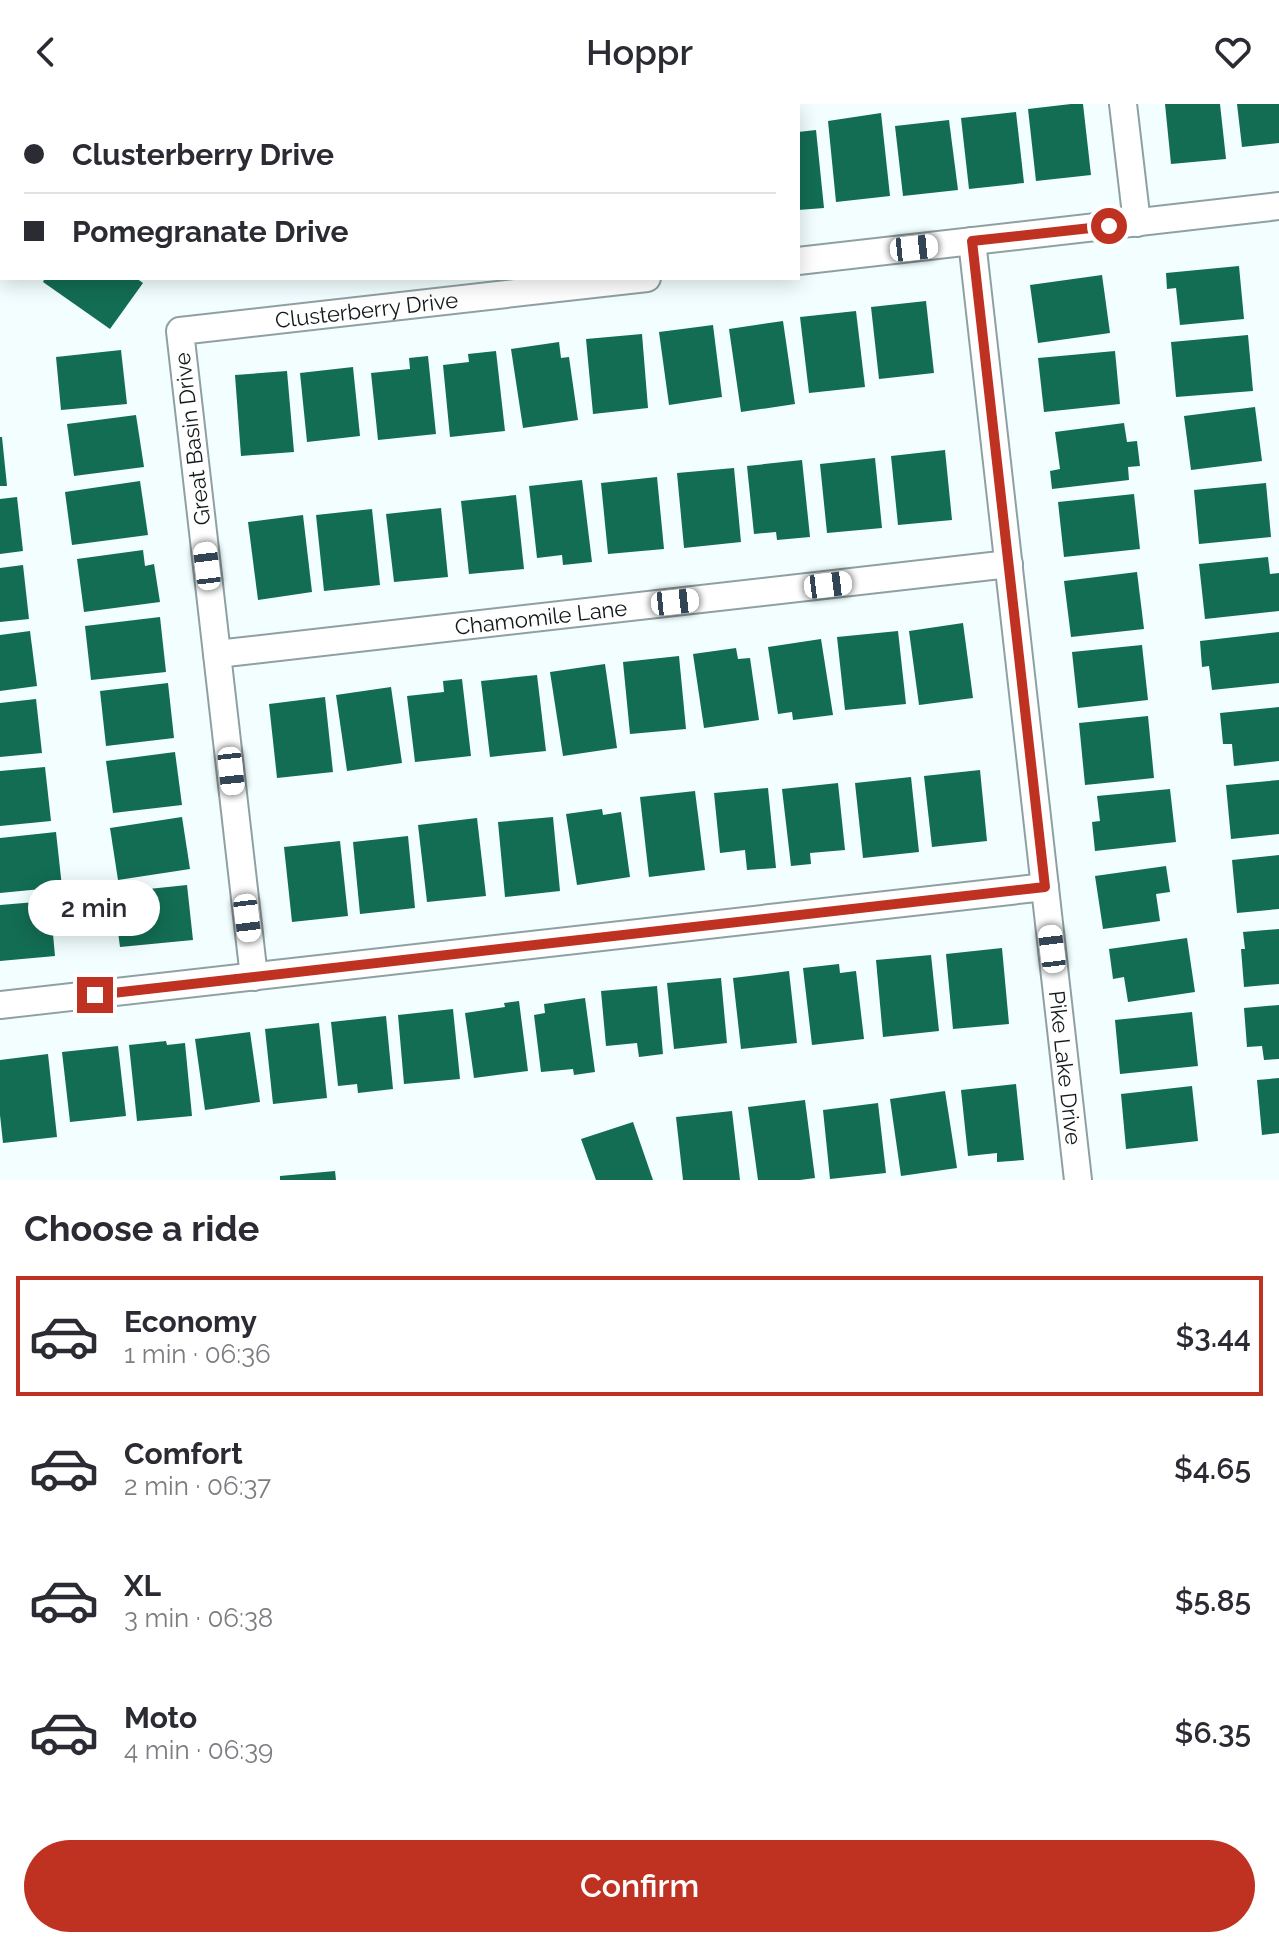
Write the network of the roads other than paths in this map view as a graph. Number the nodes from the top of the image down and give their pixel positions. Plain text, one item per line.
1 (1123, 104) edge
2 (1279, 206) edge
3 (1137, 223) junction
4 (972, 241) junction
5 (800, 261) edge
6 (629, 280) edge
7 (180, 331) joint
8 (1009, 564) junction
9 (217, 654) junction
10 (1045, 887) junction
11 (254, 977) junction
12 (0, 1005) edge
13 (1078, 1180) edge

1 - 3 street
2 - 3 street
3 - 4 street
4 - 5 street
4 - 8 street, Pike Lake Drive
6 - 7 street, Clusterberry Drive
7 - 9 street, Great Basin Drive
8 - 9 street, Chamomile Lane
8 - 10 street, Pike Lake Drive
9 - 11 street, Great Basin Drive
10 - 11 street
10 - 13 street, Pike Lake Drive
11 - 12 street

